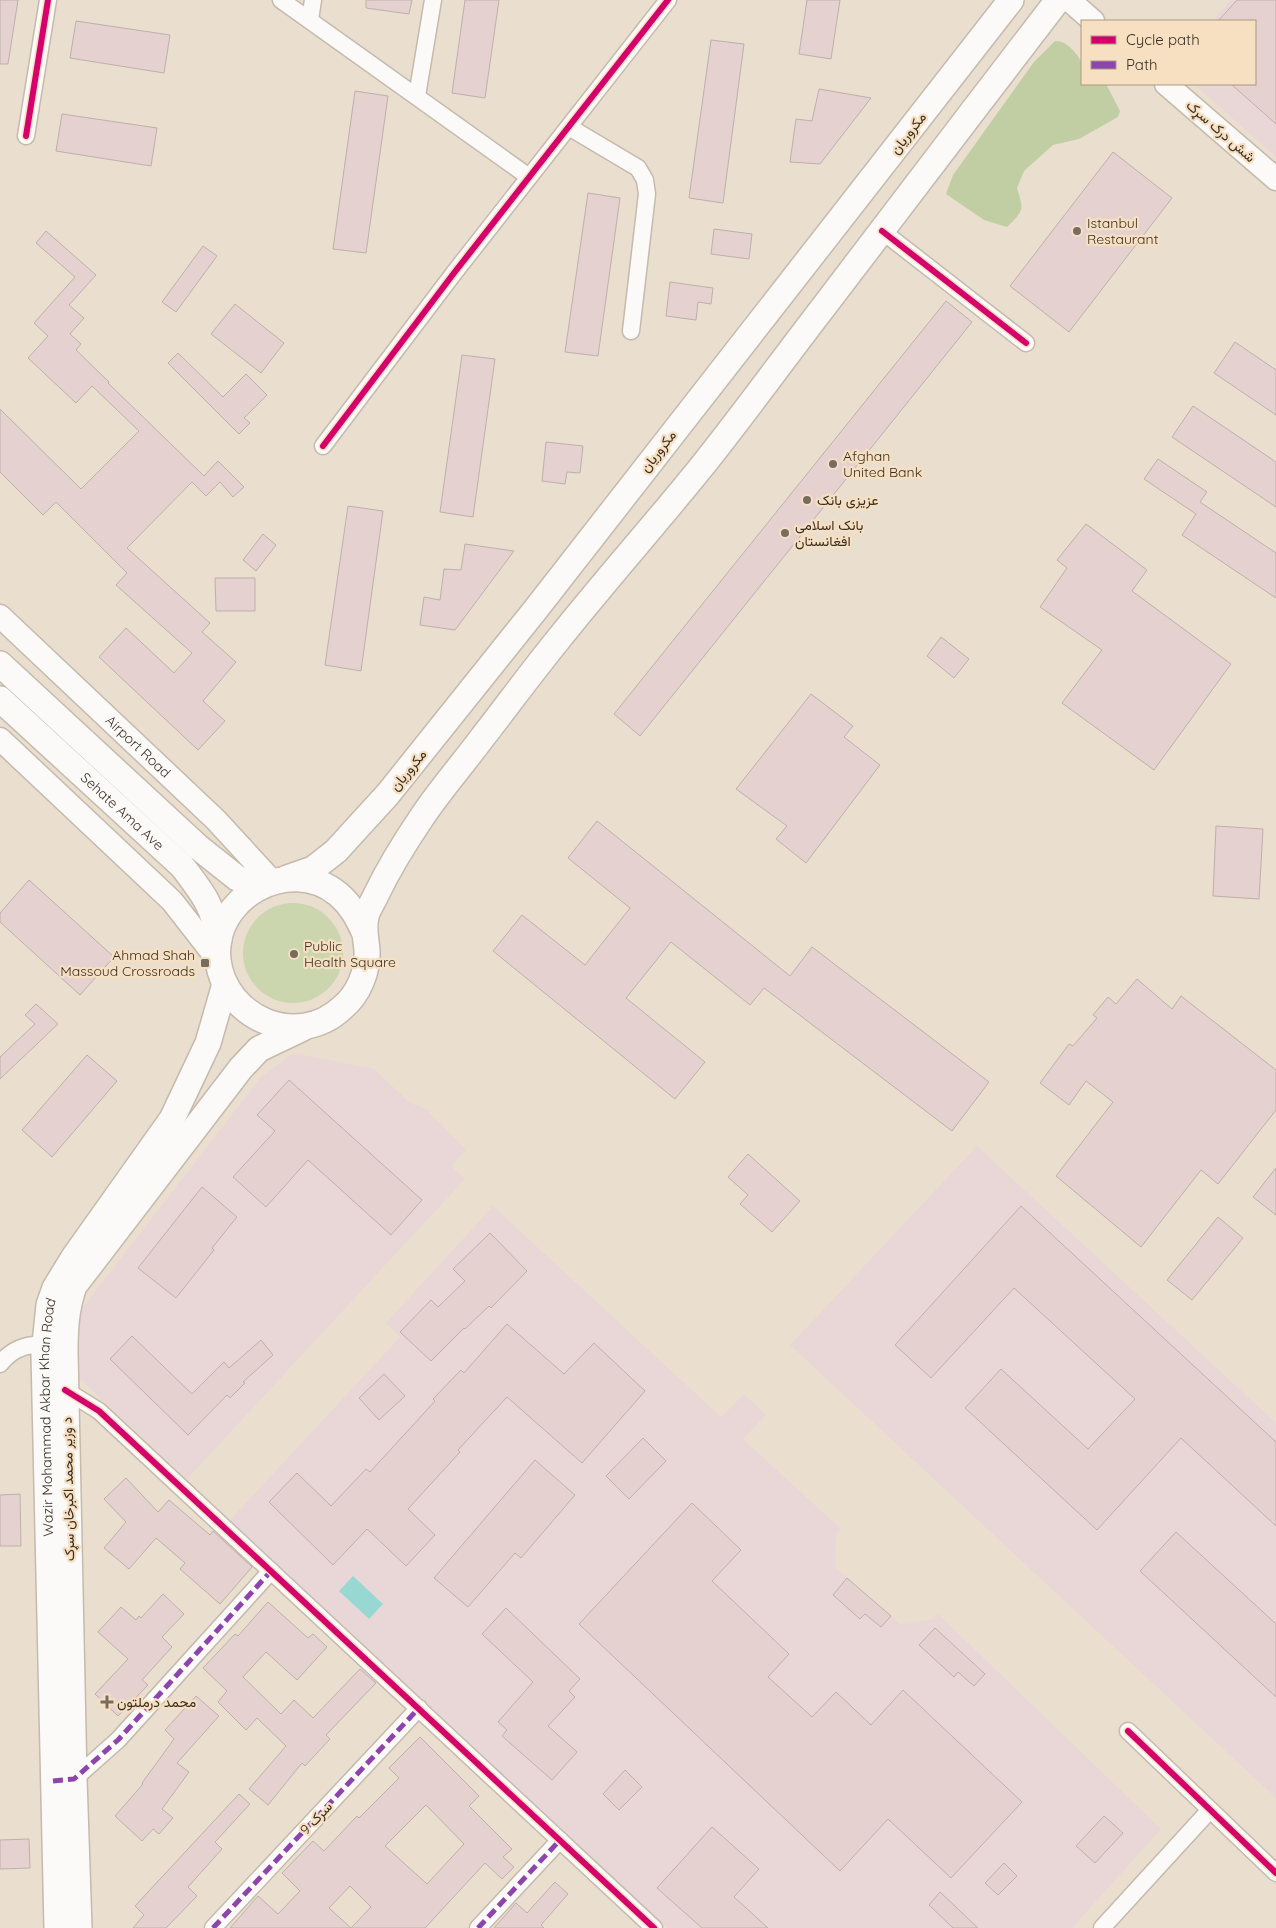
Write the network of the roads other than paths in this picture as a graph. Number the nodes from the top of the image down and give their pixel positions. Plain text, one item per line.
1 (48, 0) edge
2 (281, 0) edge
3 (313, 0) edge
4 (433, 0) edge
5 (668, 0) edge
6 (1011, 0) edge
7 (1058, 0) edge
8 (1069, 0) edge
9 (310, 20) junction
10 (1092, 20) edge
11 (1167, 85) edge
12 (417, 96) junction
13 (569, 126) junction
14 (26, 136) dead end
15 (529, 177) junction
16 (1276, 179) edge
17 (882, 231) junction
18 (632, 331) dead end
19 (1026, 343) dead end
20 (323, 446) dead end
21 (0, 616) edge
22 (0, 664) edge
23 (0, 699) edge
24 (0, 739) edge
25 (272, 882) junction
26 (365, 934) junction
27 (219, 950) junction
28 (225, 984) junction
29 (308, 1026) junction
30 (55, 1344) junction
31 (0, 1364) edge
32 (65, 1390) junction
33 (271, 1571) junction
34 (419, 1708) junction
35 (1128, 1731) dead end
36 (64, 1780) junction
37 (1209, 1810) junction
38 (560, 1840) junction
39 (1276, 1873) edge
40 (57, 1928) edge
41 (80, 1928) edge
42 (213, 1928) edge
43 (478, 1928) edge
44 (654, 1928) edge
45 (1102, 1928) edge

1 - 14 street
2 - 9 street
3 - 9 street
4 - 12 street
5 - 13 street
6 - 25 main road, مکروریان
7 - 17 main road
8 - 10 main road
9 - 12 street
11 - 16 main road, شش درک سړک
12 - 15 street
13 - 15 street
13 - 18 street
15 - 20 street
17 - 19 street
17 - 26 main road
21 - 25 main road, Airport Road
22 - 25 main road
23 - 27 main road, Sehate Ama Ave
24 - 27 main road
25 - 26 main road
25 - 27 main road
26 - 29 main road
27 - 28 main road
28 - 29 main road
28 - 30 main road, Wazir Mohammad Akbar Khan Road
29 - 30 main road, د وزیر محمد اکبرخان سړک
30 - 31 street
30 - 32 main road, د وزیر محمد اکبرخان سړک
30 - 36 main road, Wazir Mohammad Akbar Khan Road
32 - 33 street
32 - 36 main road, د وزیر محمد اکبرخان سړک
33 - 34 street
33 - 36 street
34 - 38 street
34 - 42 street, سرک 9
35 - 37 street
36 - 40 main road, Wazir Mohammad Akbar Khan Road
36 - 41 main road, د وزیر محمد اکبرخان سړک
37 - 39 street
37 - 45 street
38 - 43 street
38 - 44 street

